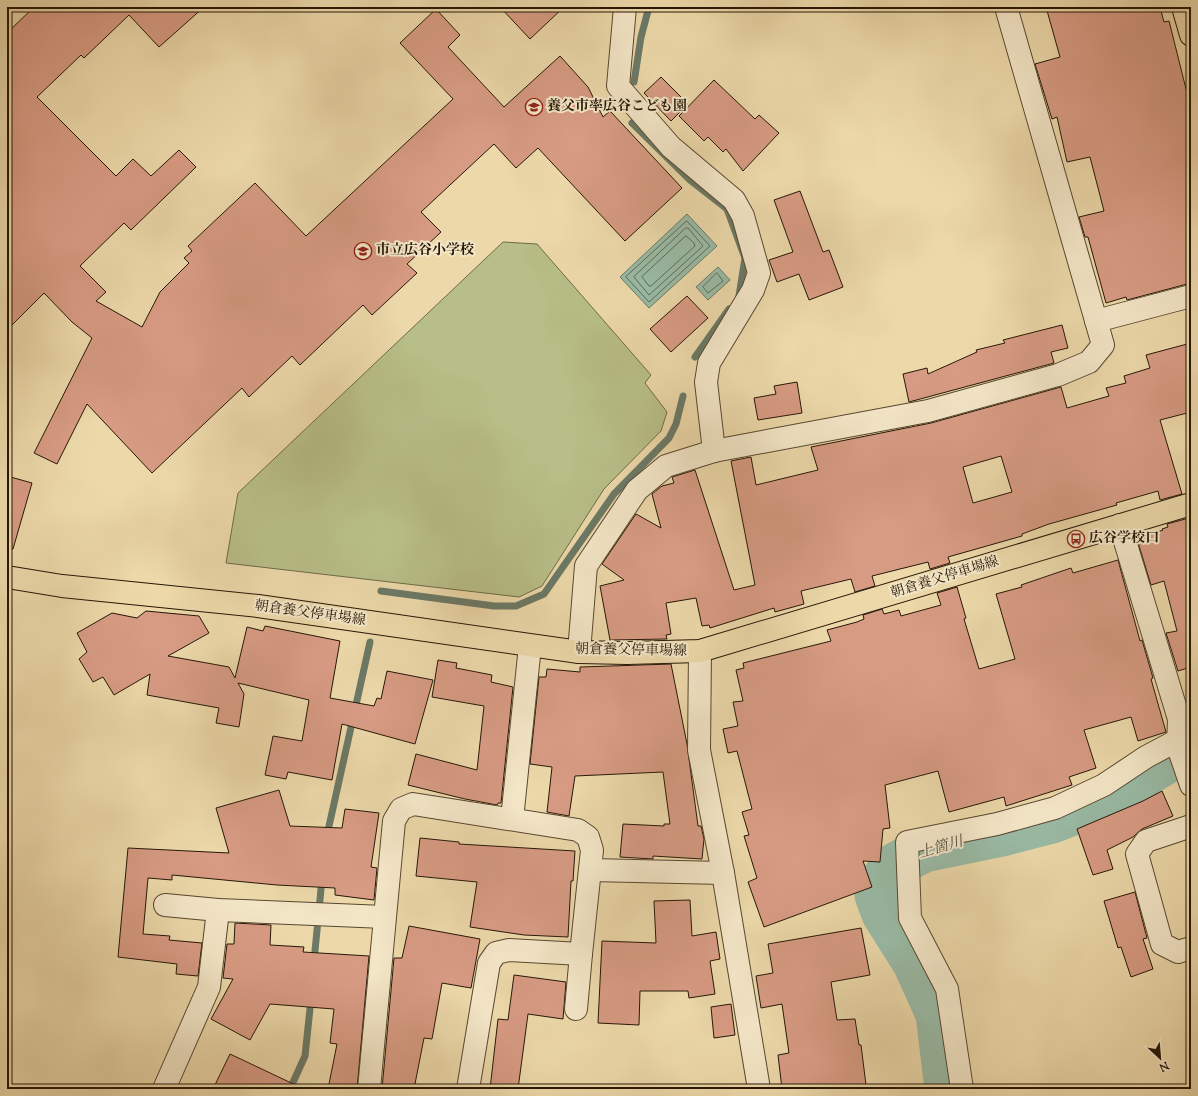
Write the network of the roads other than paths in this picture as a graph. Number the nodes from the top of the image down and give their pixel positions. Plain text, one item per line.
1 (625, 7) edge
2 (1006, 7) edge
3 (1183, 7) edge
4 (1191, 35) edge
5 (1191, 296) edge
6 (1096, 321) junction
7 (714, 450) junction
8 (1191, 504) edge
9 (1120, 526) junction
10 (7, 577) edge
11 (530, 646) junction
12 (700, 651) junction
13 (579, 652) junction
14 (1182, 745) edge
15 (1191, 785) edge
16 (512, 820) junction
17 (1191, 826) edge
18 (590, 870) junction
19 (723, 873) junction
20 (165, 905) dead end
21 (218, 910) junction
22 (384, 918) junction
23 (1191, 948) edge
24 (581, 954) junction
25 (576, 1009) dead end
26 (164, 1089) edge
27 (369, 1089) edge
28 (468, 1089) edge
29 (759, 1089) edge
30 (962, 1089) edge

1 - 7 street
2 - 6 street
3 - 4 main road
5 - 6 street
6 - 7 street
7 - 13 street
8 - 9 main road, 朝倉養父停車場線
9 - 12 main road, 朝倉養父停車場線
9 - 14 street
10 - 11 main road, 朝倉養父停車場線
11 - 13 main road, 朝倉養父停車場線
11 - 16 street
12 - 13 main road, 朝倉養父停車場線
12 - 19 street
14 - 15 street
14 - 30 street
16 - 18 street
16 - 22 street
17 - 23 street
18 - 19 street
18 - 24 street
19 - 29 street
20 - 21 street
21 - 22 street
21 - 26 street
22 - 27 street
24 - 25 street
24 - 28 street

